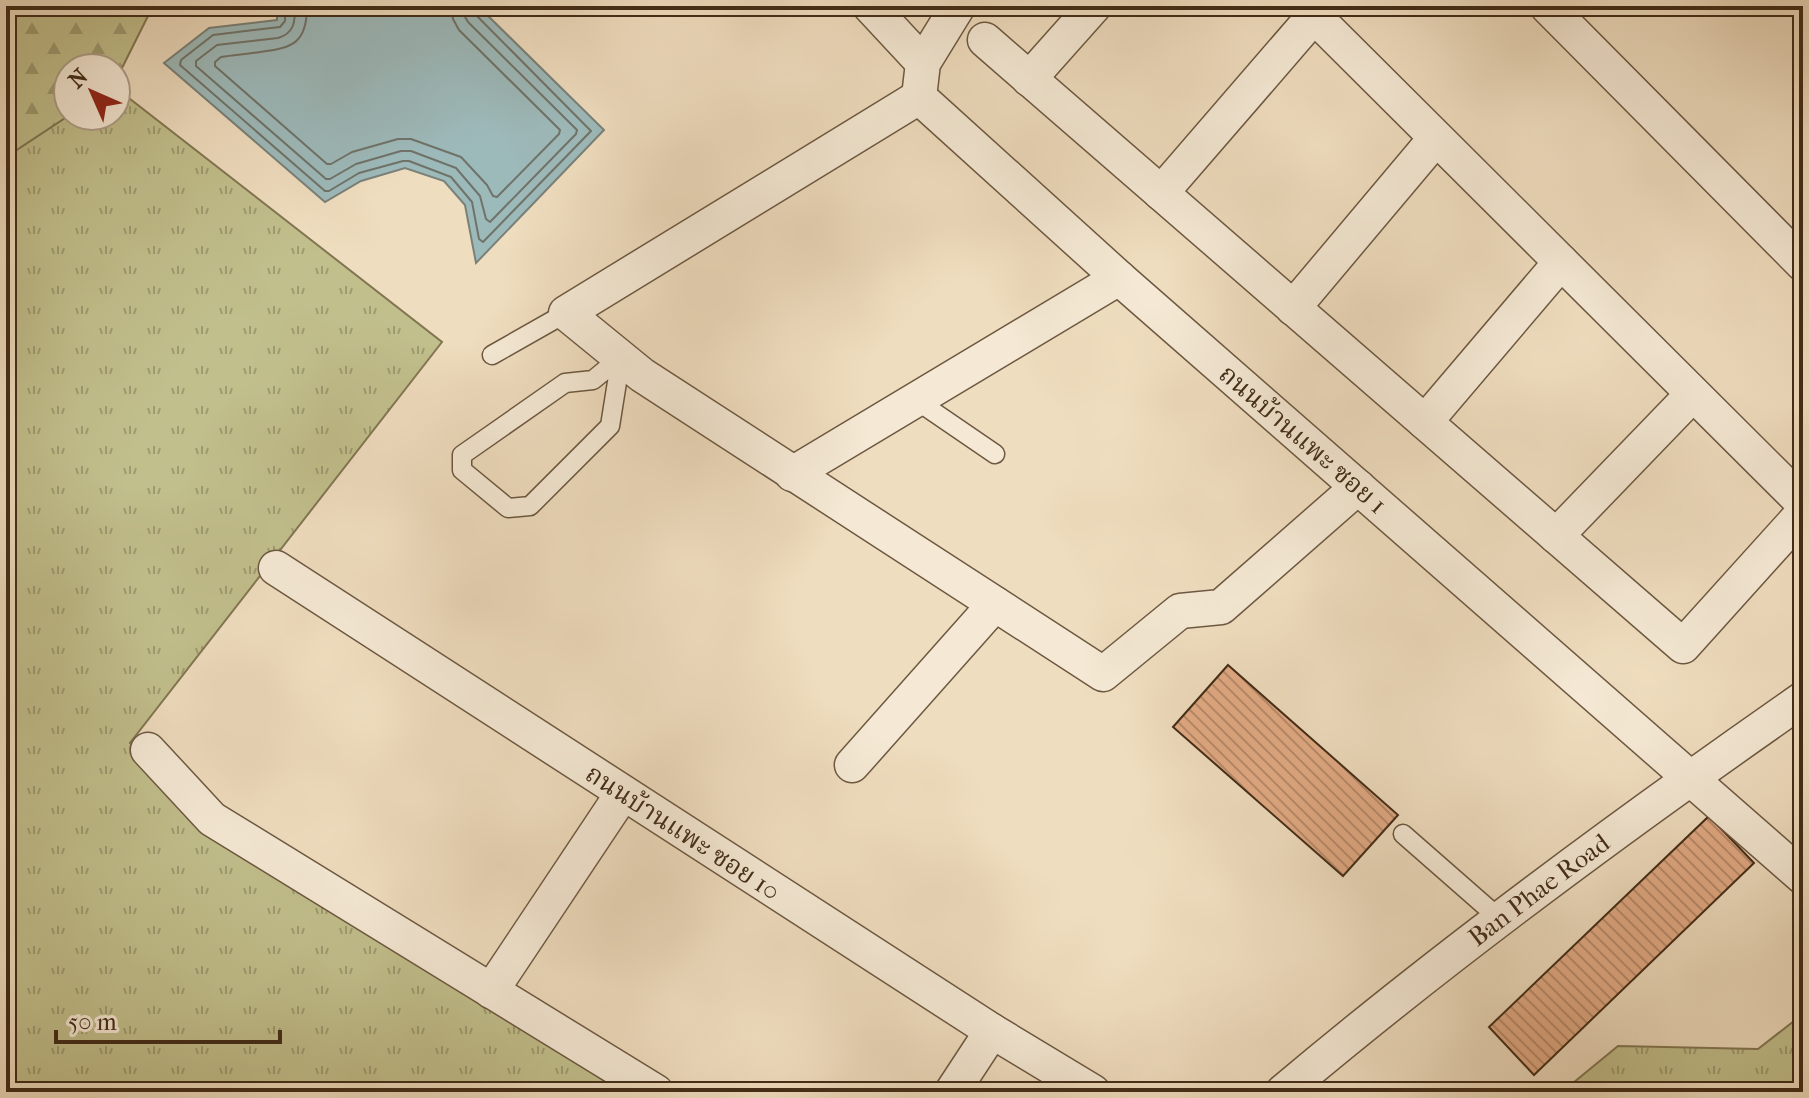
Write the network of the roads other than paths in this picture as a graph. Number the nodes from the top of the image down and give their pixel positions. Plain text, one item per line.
1 (870, 6) edge
2 (958, 6) edge
3 (1094, 6) edge
4 (1547, 6) edge
5 (1309, 11) edge
6 (985, 40) dead end
7 (923, 63) junction
8 (1029, 79) junction
9 (919, 97) junction
10 (1436, 138) junction
11 (1161, 193) junction
12 (1561, 262) junction
13 (1803, 264) edge
14 (1119, 278) junction
15 (1293, 308) junction
16 (566, 313) junction
17 (492, 355) dead end
18 (621, 357) junction
19 (1693, 394) junction
20 (916, 400) junction
21 (1425, 422) junction
22 (995, 454) dead end
23 (792, 474) junction
24 (1358, 487) junction
25 (1803, 503) edge
26 (1803, 513) edge
27 (1556, 536) junction
28 (276, 568) dead end
29 (995, 604) junction
30 (1803, 699) edge
31 (148, 750) dead end
32 (852, 765) dead end
33 (1691, 777) junction
34 (623, 793) junction
35 (1403, 834) dead end
36 (1803, 877) edge
37 (1500, 919) junction
38 (491, 991) junction
39 (992, 1031) junction
40 (656, 1092) edge
41 (952, 1092) edge
42 (1093, 1092) edge
43 (1283, 1092) edge

1 - 7 street
2 - 7 street
3 - 8 street
4 - 13 street
5 - 10 street
5 - 11 street
6 - 8 street
7 - 9 street
8 - 11 street
9 - 14 street, ถนนบ้านแพะ ซอย 1
9 - 16 street
10 - 12 street
10 - 15 street
11 - 15 street
12 - 19 street
12 - 21 street
14 - 20 street
14 - 24 street, ถนนบ้านแพะ ซอย 1
15 - 21 street
16 - 17 lane
16 - 18 street
18 - 18 lane
18 - 23 street
19 - 25 street
19 - 27 street
20 - 22 lane
20 - 23 street
21 - 27 street
23 - 29 street
24 - 29 street
24 - 33 street, ถนนบ้านแพะ ซอย 1
26 - 27 street
28 - 34 street, ถนนบ้านแพะ ซอย 10
29 - 32 street
30 - 33 street, Ban Phae Road
31 - 38 street
33 - 36 street, ถนนบ้านแพะ ซอย 1
33 - 37 street, Ban Phae Road
34 - 38 street
34 - 39 street, ถนนบ้านแพะ ซอย 10
35 - 37 lane
37 - 43 street, Ban Phae Road
38 - 40 street
39 - 41 street
39 - 42 street, ถนนบ้านแพะ ซอย 10

